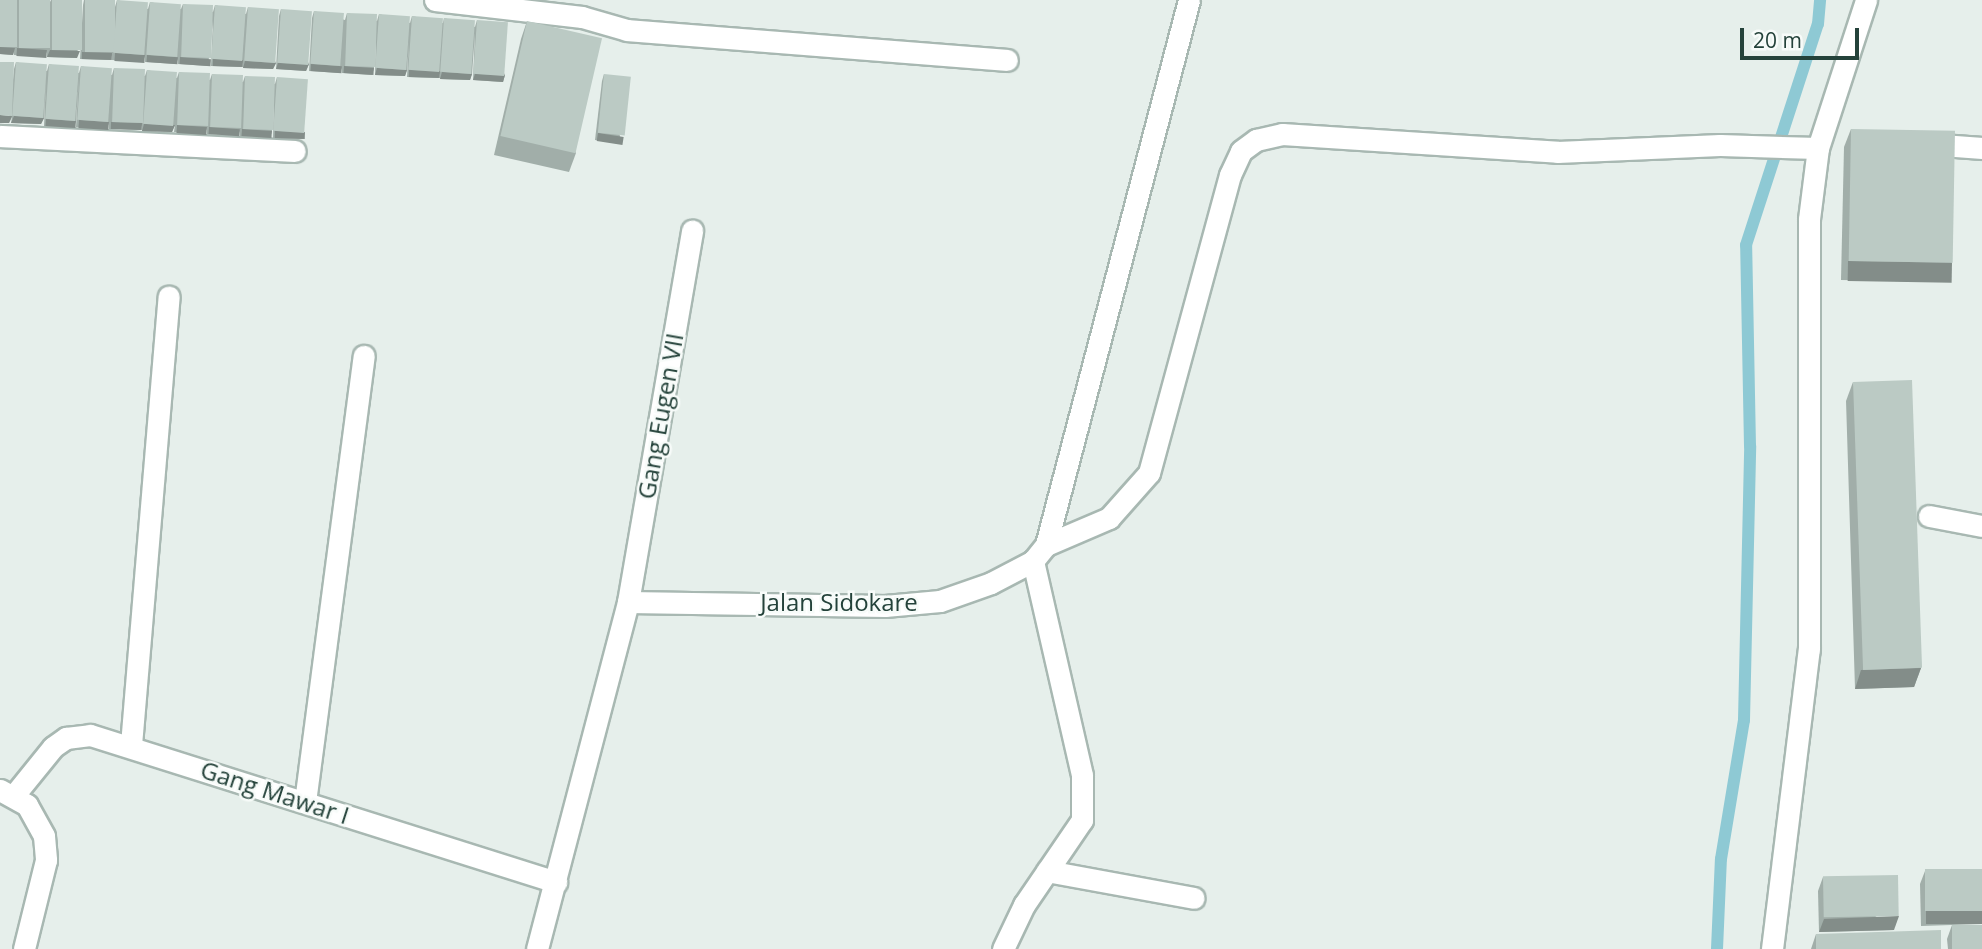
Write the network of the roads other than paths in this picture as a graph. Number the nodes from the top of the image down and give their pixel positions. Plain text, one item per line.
1 (435, 0) edge
2 (1189, 0) edge
3 (1866, 0) edge
4 (1007, 60) dead end
5 (0, 136) edge
6 (1904, 142) edge
7 (1818, 148) junction
8 (1982, 148) edge
9 (295, 151) dead end
10 (692, 230) dead end
11 (169, 296) dead end
12 (364, 356) dead end
13 (1929, 516) dead end
14 (1982, 526) edge
15 (1039, 553) junction
16 (628, 602) junction
17 (131, 745) junction
18 (7, 792) edge
19 (305, 802) junction
20 (1047, 871) junction
21 (556, 882) junction
22 (1194, 898) dead end
23 (24, 949) edge
24 (537, 949) edge
25 (1003, 949) edge
26 (1772, 949) edge

1 - 4 street
2 - 15 street
3 - 7 street
5 - 9 street
6 - 8 street
7 - 15 street, Jalan Sidokare
7 - 26 street
10 - 16 street, Gang Eugen VII
11 - 17 street
12 - 19 street
13 - 14 street
15 - 16 street, Jalan Sidokare
15 - 20 street
16 - 21 street
17 - 18 street, Gang Mawar I
17 - 19 street, Gang Mawar I
18 - 23 street
19 - 21 street, Gang Mawar I
20 - 22 street
20 - 25 street
21 - 24 street

